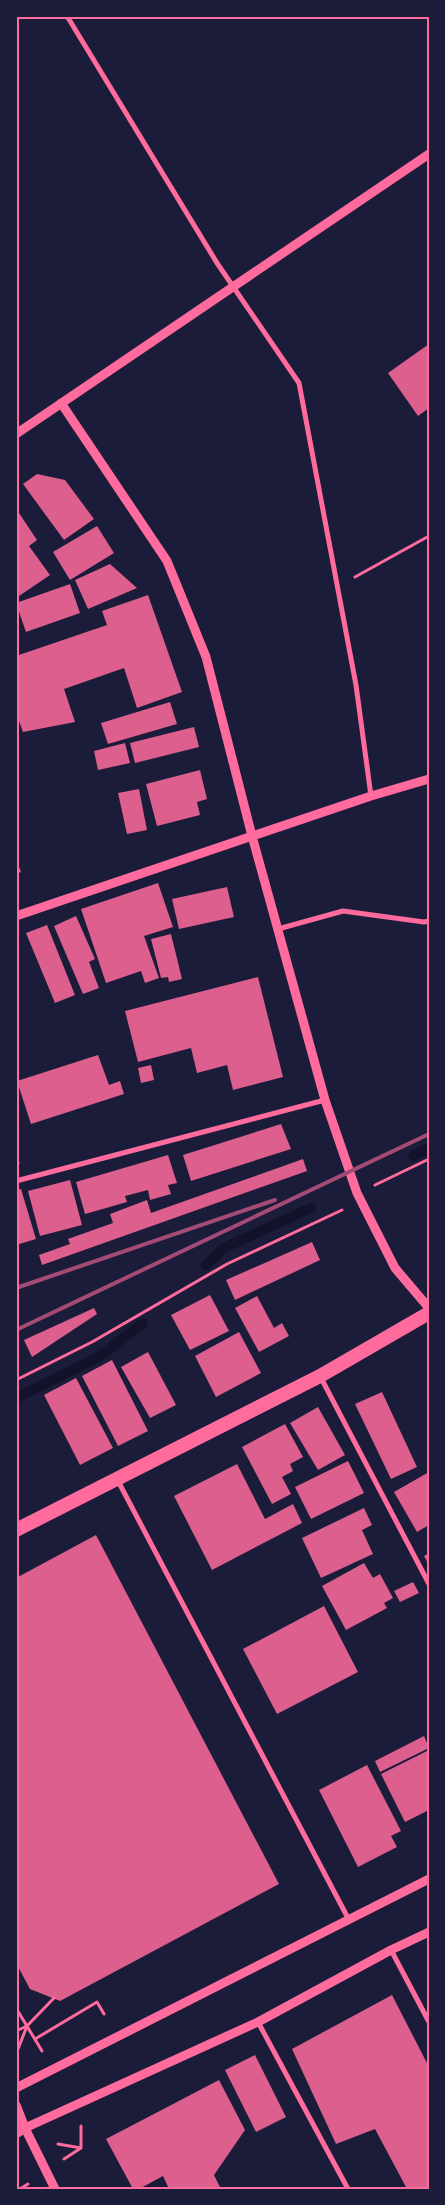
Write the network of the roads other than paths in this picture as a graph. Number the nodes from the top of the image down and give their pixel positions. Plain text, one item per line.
1 (67, 16) edge
2 (429, 154) edge
3 (234, 288) junction
4 (61, 403) junction
5 (16, 434) edge
6 (429, 779) edge
7 (371, 796) junction
8 (252, 836) junction
9 (16, 916) edge
10 (429, 921) edge
11 (278, 929) junction
12 (325, 1100) junction
13 (16, 1181) edge
14 (429, 1308) edge
15 (429, 1313) edge
16 (320, 1376) junction
17 (117, 1478) junction
18 (16, 1530) edge
19 (429, 1584) edge
20 (429, 1879) edge
21 (349, 1920) junction
22 (429, 1932) edge
23 (391, 1950) junction
24 (258, 2022) junction
25 (429, 2022) edge
26 (16, 2088) edge
27 (16, 2104) edge
28 (25, 2128) junction
29 (16, 2134) edge
30 (55, 2189) edge
31 (348, 2189) edge

1 - 3 street
2 - 3 street
3 - 4 street
3 - 7 street
4 - 5 street
4 - 8 street
6 - 7 street
7 - 8 street
8 - 9 street
8 - 11 street
10 - 11 street
11 - 12 street
12 - 13 street
12 - 14 street
15 - 16 highway
16 - 17 highway
16 - 19 street
17 - 18 highway
17 - 21 street
20 - 21 street
21 - 26 street
22 - 23 street
23 - 24 street
23 - 25 street
24 - 28 street
24 - 31 street
27 - 28 street
28 - 29 street
28 - 30 street

